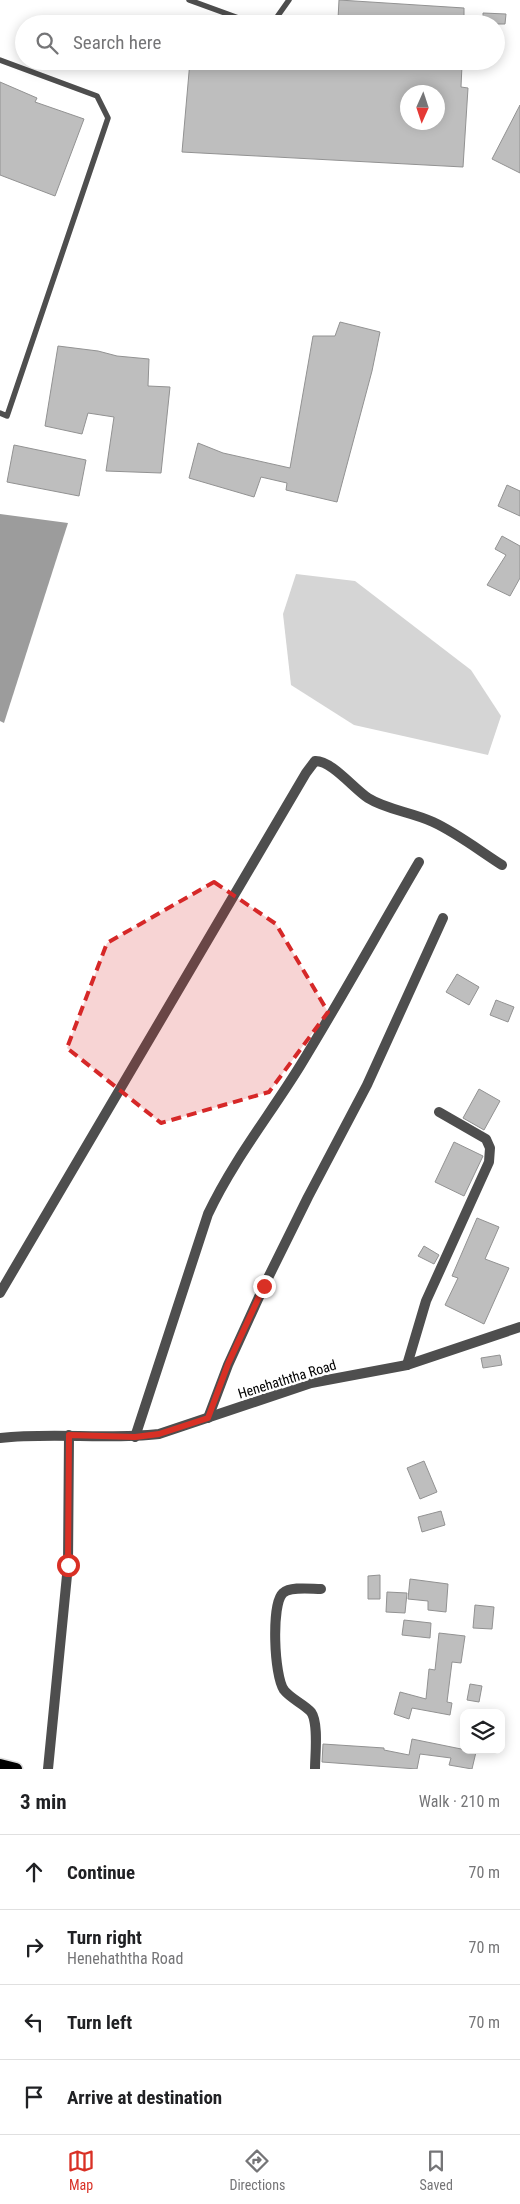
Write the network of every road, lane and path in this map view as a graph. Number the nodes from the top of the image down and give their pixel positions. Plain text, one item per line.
1 (189, 0) edge
2 (289, 0) edge
3 (230, 15) edge
4 (278, 15) edge
5 (0, 60) edge
6 (15, 66) edge
7 (27, 70) edge
8 (0, 413) edge
9 (419, 862) dead end
10 (502, 865) dead end
11 (443, 918) dead end
12 (438, 1112) dead end
13 (0, 1293) edge
14 (520, 1327) edge
15 (407, 1365) junction
16 (208, 1418) junction
17 (69, 1435) junction
18 (135, 1437) junction
19 (0, 1438) edge
20 (321, 1589) dead end
21 (0, 1765) edge
22 (16, 1769) edge
23 (48, 1769) edge
24 (315, 1769) edge

1 - 3 lane
2 - 4 lane
5 - 6 lane
7 - 8 lane
9 - 18 street
10 - 13 street
11 - 16 street
12 - 15 street
14 - 15 street, Henehaththa Road
15 - 16 street, Henehaththa Road
16 - 18 street, Henehaththa Road
17 - 18 street, Henehaththa Road
17 - 19 street, Henehaththa Road
17 - 23 street
20 - 24 street
21 - 22 main road

